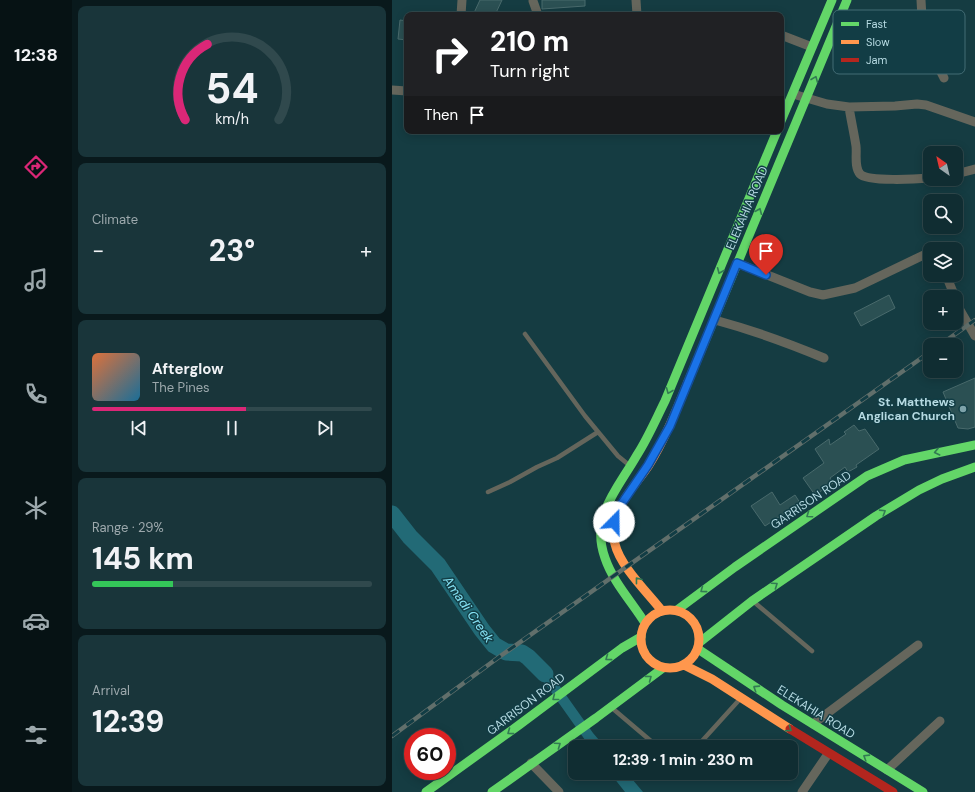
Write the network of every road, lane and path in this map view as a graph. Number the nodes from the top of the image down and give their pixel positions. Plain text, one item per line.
1 (462, 0) edge
2 (636, 0) edge
3 (832, 0) edge
4 (847, 0) edge
5 (920, 0) edge
6 (533, 1) dead end
7 (843, 10) edge
8 (921, 10) edge
9 (461, 12) edge
10 (537, 12) edge
11 (637, 12) edge
12 (833, 34) edge
13 (784, 36) edge
14 (812, 47) junction
15 (942, 74) edge
16 (944, 78) dead end
17 (392, 90) edge
18 (404, 91) edge
19 (793, 94) junction
20 (807, 98) junction
21 (849, 106) junction
22 (784, 114) edge
23 (784, 121) edge
24 (975, 122) edge
25 (796, 123) junction
26 (776, 134) edge
27 (975, 169) edge
28 (963, 172) edge
29 (923, 178) edge
30 (923, 255) edge
31 (737, 263) junction
32 (963, 315) edge
33 (714, 320) junction
34 (525, 334) dead end
35 (975, 336) edge
36 (824, 358) dead end
37 (598, 432) junction
38 (975, 445) edge
39 (631, 466) junction
40 (975, 467) edge
41 (488, 492) dead end
42 (752, 601) junction
43 (677, 610) junction
44 (662, 611) junction
45 (645, 623) junction
46 (641, 637) junction
47 (918, 645) dead end
48 (699, 646) junction
49 (812, 651) dead end
50 (684, 665) junction
51 (663, 668) junction
52 (741, 697) junction
53 (611, 706) junction
54 (940, 721) dead end
55 (813, 724) junction
56 (650, 740) edge
57 (703, 740) edge
58 (828, 754) junction
59 (531, 763) junction
60 (887, 770) junction
61 (890, 791) edge
62 (426, 792) edge
63 (492, 792) edge
64 (559, 792) edge
65 (802, 792) edge
66 (923, 792) edge

1 - 9 street
2 - 11 street
3 - 14 main road
7 -> 4 main road, ELEKAHIA ROAD
5 - 8 street
6 - 10 street
20 -> 12 main road, ELEKAHIA ROAD
13 - 14 street
14 - 19 main road
15 - 16 street
17 - 18 street
19 - 20 street
19 - 22 main road
20 - 21 street
20 - 25 main road, ELEKAHIA ROAD
21 - 24 street
21 - 29 street
23 - 25 street
31 -> 25 main road, ELEKAHIA ROAD
26 -> 39 main road, ELEKAHIA ROAD
27 - 28 street
30 - 31 street
31 - 33 main road, ELEKAHIA ROAD
32 - 35 street
33 - 36 street
44 -> 33 main road, ELEKAHIA ROAD
34 - 37 lane
37 - 39 lane
37 - 41 lane
38 -> 43 main road, GARRISON ROAD
39 - 45 main road, ELEKAHIA ROAD
42 -> 40 main road
42 - 48 main road
42 - 49 lane
43 - 44 main road
43 - 48 main road
44 - 45 main road
45 - 46 main road
46 - 51 main road
46 -> 62 main road, GARRISON ROAD
47 - 55 street
48 - 50 main road
55 -> 48 main road, ELEKAHIA ROAD
50 - 51 main road
50 - 52 main road
53 -> 51 main road
52 - 57 lane
52 -> 58 main road
53 - 56 lane
59 -> 53 main road
54 - 60 street
60 -> 55 main road, ELEKAHIA ROAD
58 - 61 main road
58 - 65 street
59 - 63 main road
59 - 64 street
60 - 66 main road, ELEKAHIA ROAD

